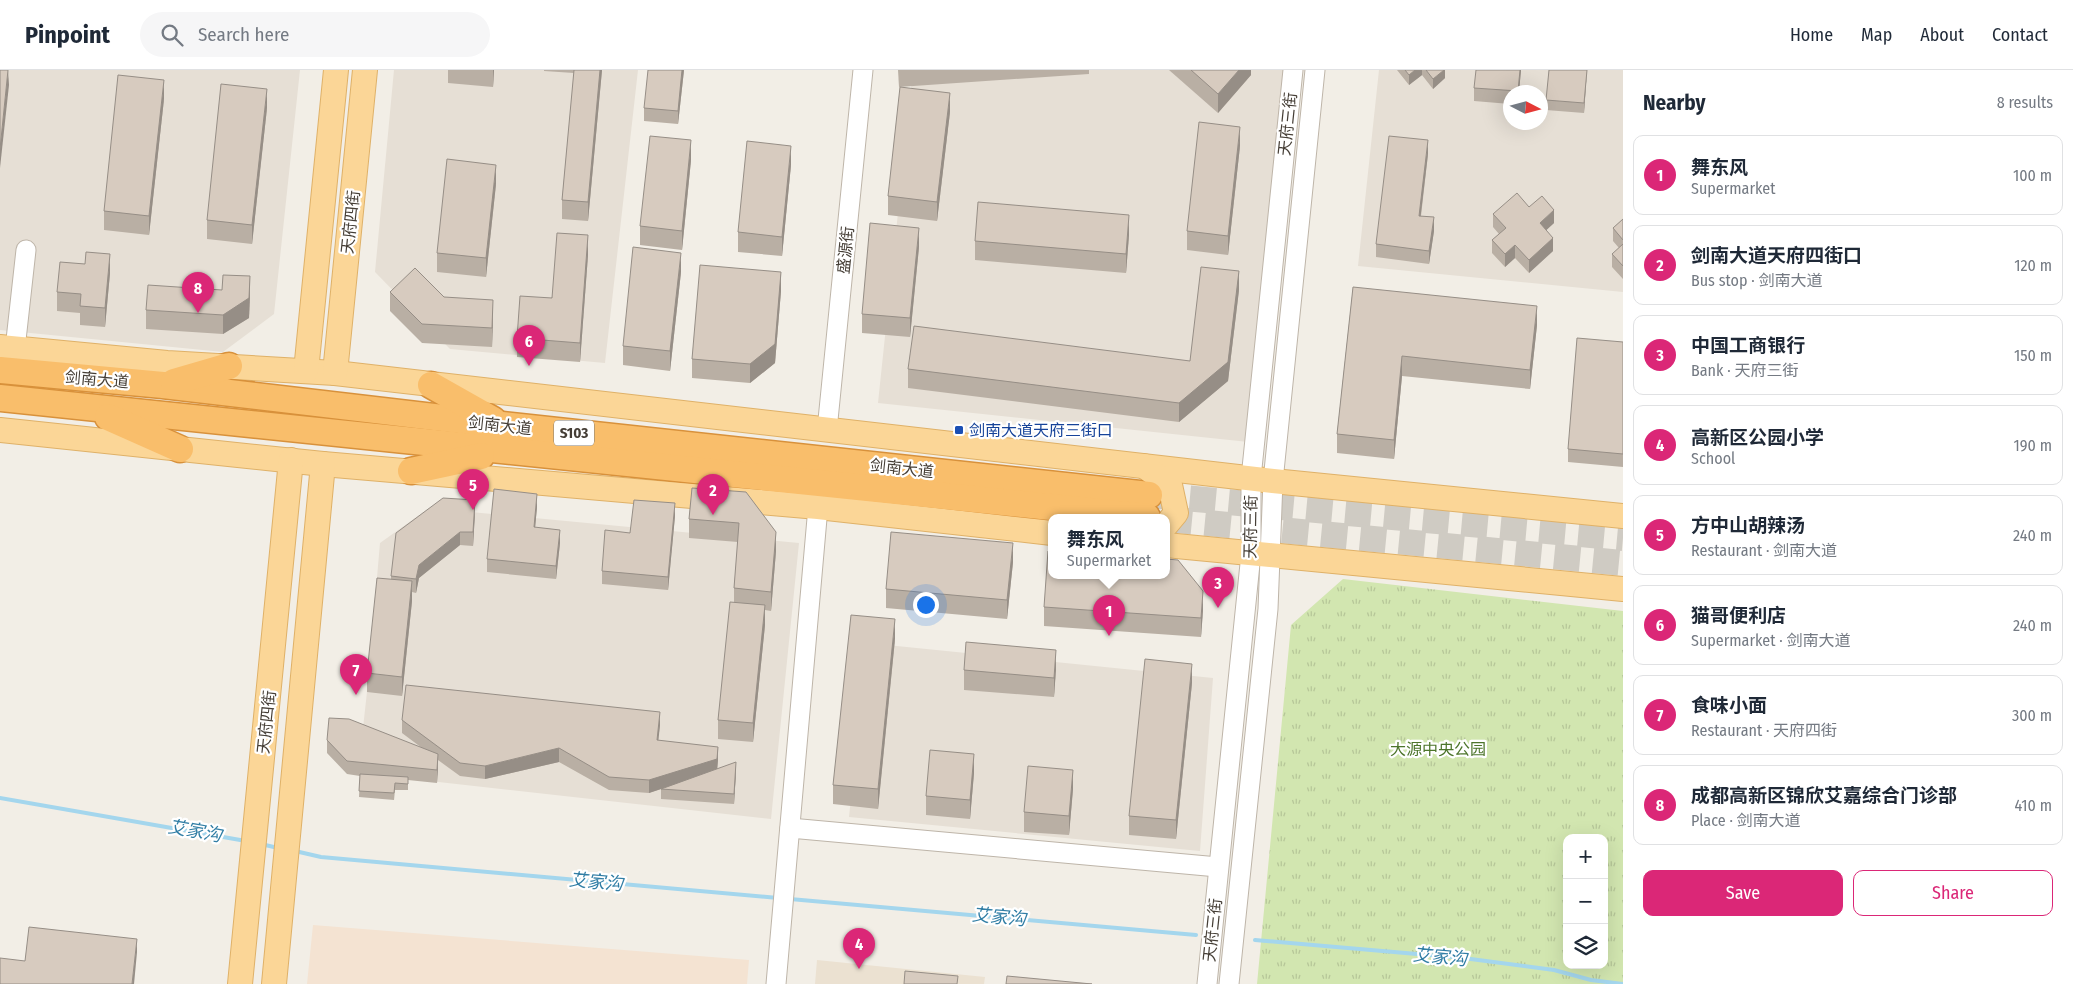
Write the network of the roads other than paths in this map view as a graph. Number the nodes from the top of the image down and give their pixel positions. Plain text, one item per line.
1 (336, 70) edge
2 (365, 70) edge
3 (862, 70) edge
4 (1293, 70) edge
5 (1315, 70) edge
6 (26, 250) dead end
7 (8, 348) edge
8 (229, 366) junction
9 (0, 370) edge
10 (306, 371) junction
11 (335, 374) junction
12 (163, 385) junction
13 (431, 385) junction
14 (0, 398) edge
15 (87, 407) junction
16 (502, 426) junction
17 (0, 430) edge
18 (827, 430) junction
19 (180, 449) junction
20 (501, 451) junction
21 (291, 460) junction
22 (323, 464) junction
23 (1143, 466) junction
24 (411, 471) junction
25 (1262, 479) junction
26 (1148, 506) edge
27 (818, 507) junction
28 (1623, 516) edge
29 (1170, 520) edge
30 (1048, 533) edge
31 (1170, 545) edge
32 (1261, 554) junction
33 (1623, 589) edge
34 (790, 828) junction
35 (1218, 867) junction
36 (240, 984) edge
37 (274, 984) edge
38 (776, 984) edge
39 (1206, 984) edge
40 (1229, 984) edge

1 - 10 main road, 天府四街
2 - 11 main road, 天府四街
3 - 18 street, 盛源街
4 - 25 street, 天府三街
5 - 25 street, 天府三街
6 - 7 street
7 - 8 main road
8 - 10 main road
8 - 12 highway
9 - 12 highway, 剑南大道 / S103
10 - 11 main road
11 - 13 main road
12 - 16 highway, 剑南大道 / S103
13 - 16 highway
13 - 18 main road
14 - 15 highway, 剑南大道 / S103
15 - 19 highway
15 - 20 highway, 剑南大道 / S103
16 - 26 highway, 剑南大道 / S103
17 - 19 main road
18 - 23 main road
19 - 21 main road
20 - 24 highway
20 - 26 highway, 剑南大道 / S103
21 - 22 main road
21 - 36 main road, 天府四街
22 - 24 main road
22 - 37 main road, 天府四街
23 - 25 main road
23 - 29 main road
24 - 27 main road
25 - 28 main road
25 - 32 street, 天府三街
27 - 30 main road
27 - 34 street
31 - 32 main road
32 - 33 main road
32 - 35 street, 天府三街
32 - 40 street, 天府三街
34 - 35 street
34 - 38 street
35 - 39 street, 天府三街

